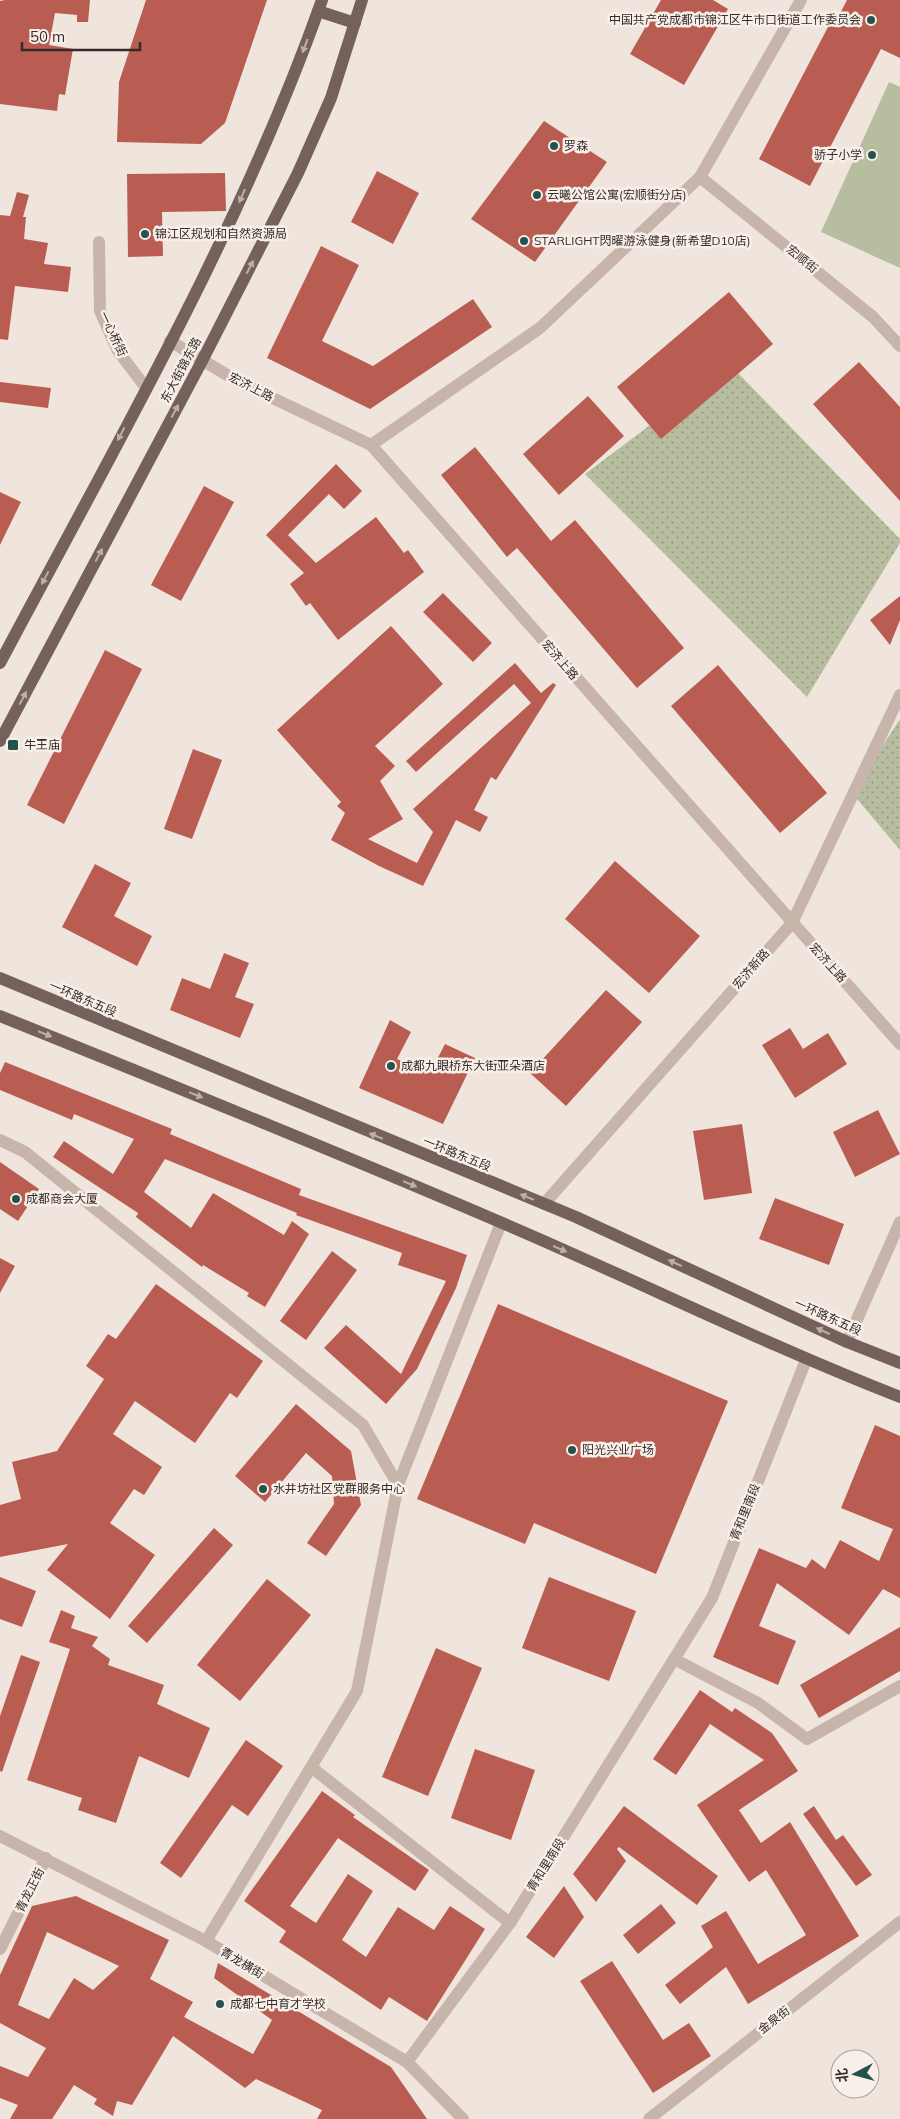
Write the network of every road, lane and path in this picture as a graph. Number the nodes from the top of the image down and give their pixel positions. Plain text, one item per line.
1 (362, 0) edge
2 (801, 0) edge
3 (320, 6) edge
4 (355, 23) junction
5 (700, 177) junction
6 (98, 242) dead end
7 (170, 341) junction
8 (900, 346) edge
9 (202, 361) junction
10 (146, 388) junction
11 (371, 445) junction
12 (0, 663) edge
13 (900, 696) edge
14 (0, 741) edge
15 (792, 923) junction
16 (1, 978) edge
17 (0, 1016) edge
18 (900, 1044) edge
19 (0, 1140) edge
20 (544, 1204) junction
21 (900, 1222) edge
22 (501, 1223) junction
23 (847, 1342) junction
24 (806, 1360) junction
25 (900, 1363) edge
26 (900, 1397) edge
27 (398, 1485) junction
28 (674, 1660) junction
29 (900, 1686) edge
30 (311, 1767) junction
31 (0, 1836) edge
32 (46, 1858) junction
33 (900, 1922) edge
34 (510, 1923) junction
35 (206, 1941) junction
36 (0, 1949) edge
37 (406, 2062) junction
38 (463, 2119) edge
39 (649, 2119) edge

1 - 4 main road, 东大街锦东路
2 - 5 street
3 - 4 main road
3 -> 7 main road, 东大街锦东路
9 -> 4 main road, 东大街锦东路
5 - 8 street, 宏顺街
5 - 11 street
6 - 10 street, 一心桥街
7 - 9 street, 宏济上路
7 - 10 main road, 东大街锦东路
9 - 11 street, 宏济上路
14 -> 9 main road, 东大街锦东路
10 -> 12 main road, 东大街锦东路
11 - 15 street, 宏济上路
13 - 15 street, 宏济新路
15 - 18 street, 宏济上路
15 - 20 street, 宏济新路
20 -> 16 main road, 一环路东五段
17 -> 22 main road
19 - 27 street
23 -> 20 main road, 一环路东五段
21 - 23 street
22 -> 24 main road
22 - 27 street
23 - 25 main road, 一环路东五段
24 - 26 main road
24 - 28 street, 青和里南段
27 - 30 street
28 - 29 street
28 - 34 street, 青和里南段
30 - 34 street
30 - 35 street
31 - 32 street, 青龙横街
32 - 35 street, 青龙横街
32 - 36 street, 青龙正街
33 - 39 street, 金泉街
34 - 37 street, 青和里南段
35 - 37 street, 青龙横街
37 - 38 street, 青龙横街

